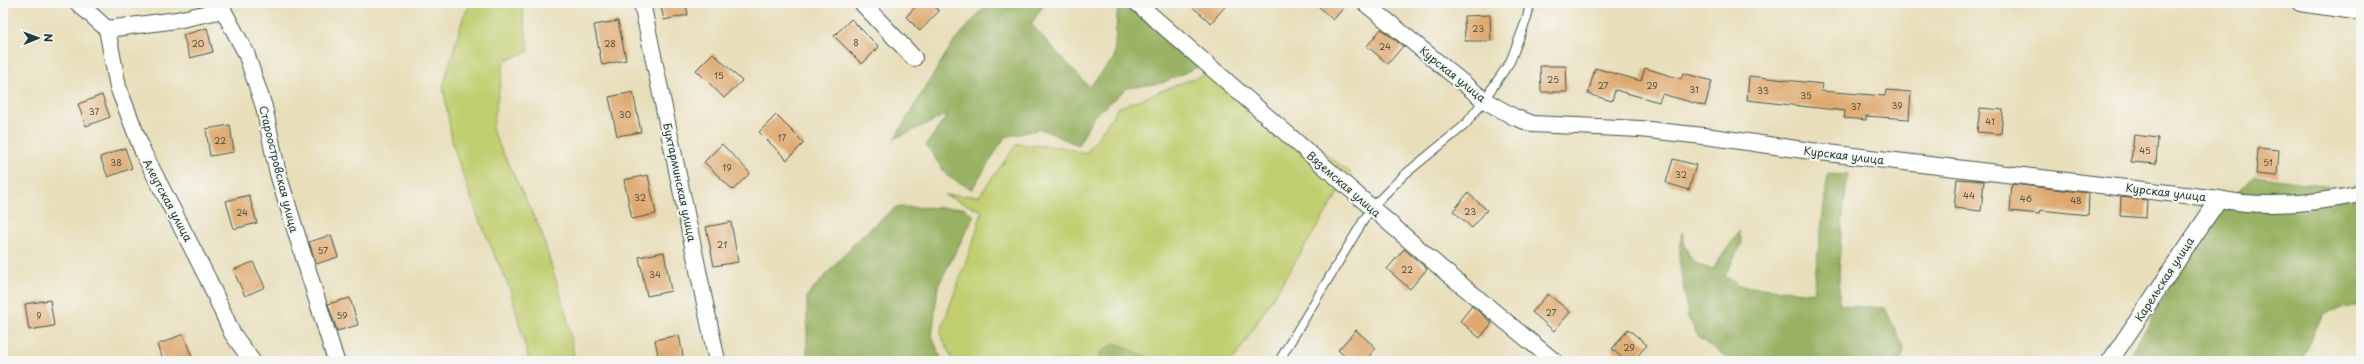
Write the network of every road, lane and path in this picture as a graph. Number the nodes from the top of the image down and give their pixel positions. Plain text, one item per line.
1 (78, 3) edge
2 (642, 3) edge
3 (862, 3) edge
4 (1136, 3) edge
5 (1365, 3) edge
6 (1530, 3) edge
7 (2300, 3) edge
8 (223, 6) edge
9 (2361, 12) edge
10 (108, 29) junction
11 (914, 58) dead end
12 (1484, 100) junction
13 (2361, 194) edge
14 (2219, 199) junction
15 (1371, 208) junction
16 (252, 361) edge
17 (336, 361) edge
18 (717, 361) edge
19 (1279, 361) edge
20 (1554, 361) edge
21 (2110, 361) edge

1 - 10 street
2 - 18 street, Бухтарминская улица
3 - 11 street
4 - 15 street, Вяземская улица
5 - 12 street, Курская улица
6 - 12 lane
7 - 9 street
8 - 10 street
8 - 17 street, Староостровская улица
10 - 16 street, Алеутская улица
12 - 14 street, Курская улица
12 - 15 lane
13 - 14 street, Курская улица
14 - 21 street, Карельская улица
15 - 19 lane
15 - 20 street, Вяземская улица

